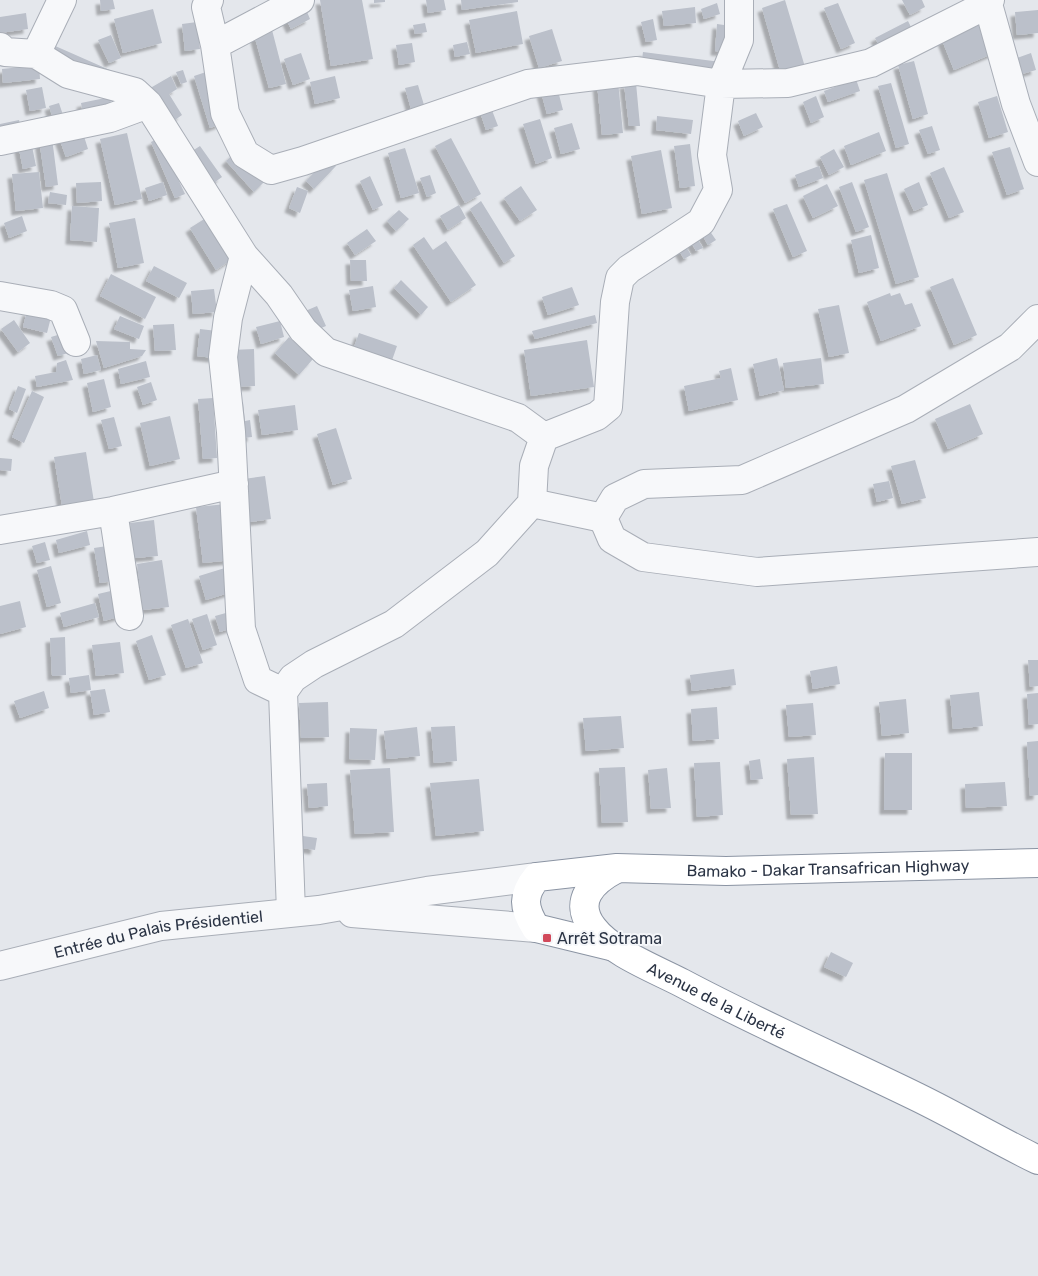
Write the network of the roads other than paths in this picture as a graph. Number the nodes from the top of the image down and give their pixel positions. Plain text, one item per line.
1 (62, 0) edge
2 (209, 0) edge
3 (300, 0) edge
4 (740, 0) edge
5 (989, 2) edge
6 (215, 45) junction
7 (0, 47) edge
8 (36, 54) junction
9 (722, 84) junction
10 (148, 104) junction
11 (0, 141) edge
12 (1038, 162) edge
13 (244, 256) junction
14 (0, 296) edge
15 (1038, 319) edge
16 (76, 342) dead end
17 (544, 437) junction
18 (234, 484) junction
19 (532, 503) junction
20 (113, 512) junction
21 (603, 518) junction
22 (0, 530) edge
23 (1038, 552) edge
24 (129, 616) dead end
25 (283, 692) junction
26 (1038, 863) edge
27 (617, 868) junction
28 (537, 877) junction
29 (319, 910) junction
30 (291, 912) junction
31 (536, 928) junction
32 (614, 947) junction
33 (0, 966) edge
34 (1038, 1160) edge

1 - 8 street
2 - 6 street
3 - 6 street
4 - 9 street
5 - 9 street
5 - 12 street
6 - 9 street
7 - 8 street
8 - 10 street
9 - 17 street
10 - 11 street
10 - 13 street
13 - 17 street
13 - 18 street
14 - 16 street
15 - 21 street
17 - 19 street
18 - 20 street
18 - 25 street
19 - 21 street
19 - 25 street
20 - 22 street
20 - 24 street
21 - 23 street
25 - 30 street
26 - 27 highway, Bamako - Dakar Transafrican Highway
27 - 28 highway
27 - 32 highway, Avenue de la Liberté
28 - 29 street, Entrée du Palais Présidentiel
28 - 31 highway
29 - 30 street, Entrée du Palais Présidentiel
29 - 31 street, Entrée du Palais Présidentiel
30 - 33 street, Entrée du Palais Présidentiel
31 - 32 highway
32 - 34 highway, Avenue de la Liberté

